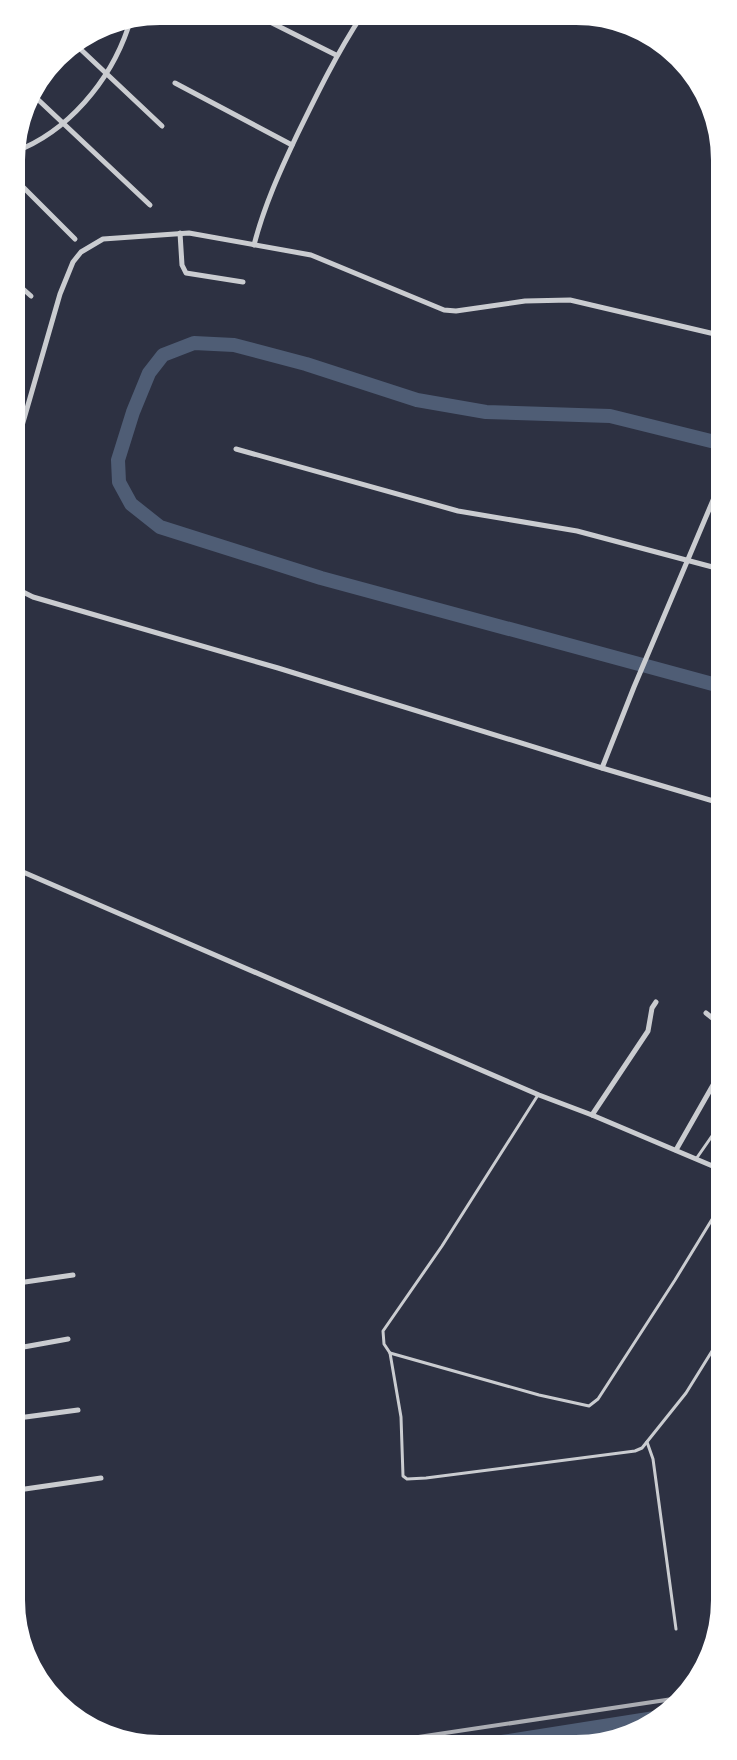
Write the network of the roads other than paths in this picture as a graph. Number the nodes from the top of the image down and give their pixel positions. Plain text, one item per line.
1 (272, 23) edge
2 (357, 23) edge
3 (128, 28) dead end
4 (80, 49) edge
5 (336, 55) junction
6 (108, 74) junction
7 (175, 84) dead end
8 (37, 99) edge
9 (62, 123) junction
10 (162, 126) dead end
11 (292, 145) junction
12 (23, 148) edge
13 (23, 187) edge
14 (150, 205) dead end
15 (180, 233) junction
16 (75, 239) dead end
17 (254, 245) junction
18 (243, 282) dead end
19 (23, 288) edge
20 (31, 296) dead end
21 (714, 334) edge
22 (23, 422) edge
23 (236, 449) dead end
24 (714, 500) edge
25 (688, 561) junction
26 (714, 568) edge
27 (23, 592) edge
28 (602, 768) junction
29 (714, 800) edge
30 (23, 872) edge
31 (656, 1002) dead end
32 (706, 1013) dead end
33 (714, 1019) edge
34 (714, 1083) edge
35 (539, 1094) junction
36 (592, 1115) junction
37 (714, 1133) edge
38 (676, 1150) junction
39 (696, 1159) junction
40 (714, 1167) edge
41 (714, 1216) edge
42 (73, 1275) dead end
43 (23, 1282) edge
44 (68, 1339) dead end
45 (23, 1347) edge
46 (714, 1348) edge
47 (390, 1353) junction
48 (78, 1410) dead end
49 (23, 1417) edge
50 (647, 1442) junction
51 (101, 1478) dead end
52 (23, 1489) edge
53 (676, 1629) dead end

1 - 5 street
2 - 5 street
3 - 6 street
4 - 6 street
5 - 11 street
6 - 9 street
6 - 10 street
7 - 11 street
8 - 9 street
9 - 12 street
9 - 14 street
11 - 17 street
13 - 16 street
15 - 17 street
15 - 18 street
15 - 22 street
17 - 21 street
19 - 20 street
23 - 25 street
24 - 25 street
25 - 26 street
25 - 28 street
27 - 28 street
28 - 29 street
30 - 35 street
31 - 36 street
32 - 33 street
34 - 38 street
35 - 36 street
35 - 47 lane
36 - 38 street
37 - 39 lane
38 - 39 street
39 - 40 street
41 - 47 lane
42 - 43 street
44 - 45 street
46 - 50 lane
47 - 50 lane
48 - 49 street
50 - 53 lane
51 - 52 street

